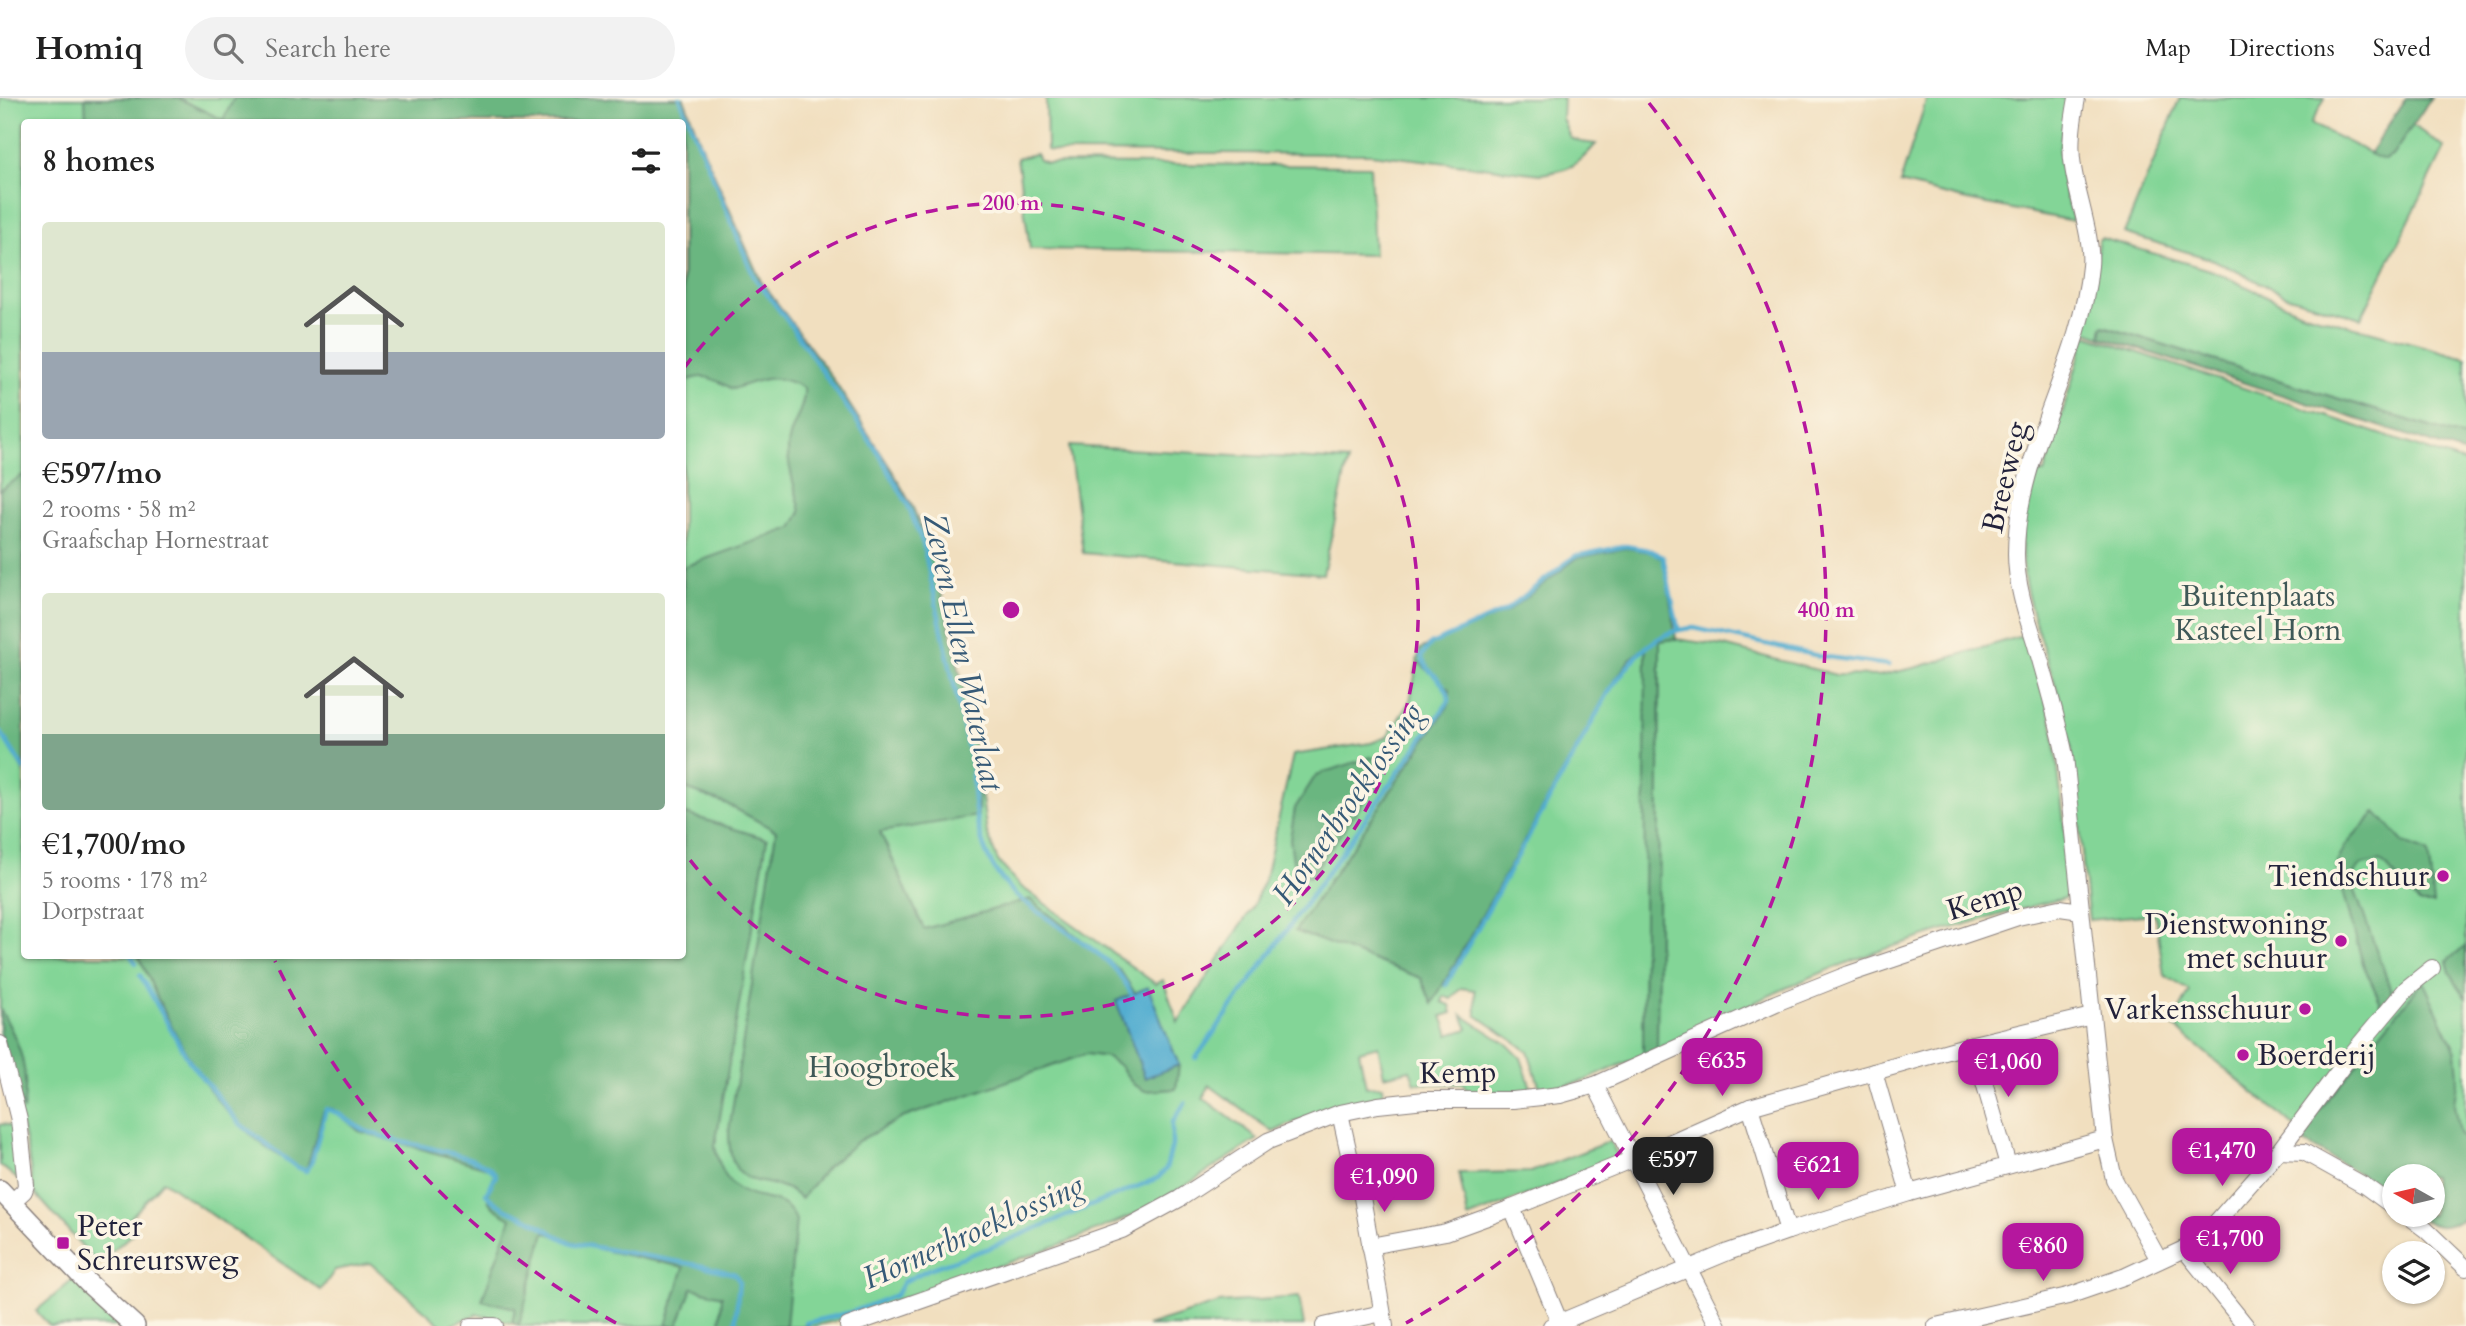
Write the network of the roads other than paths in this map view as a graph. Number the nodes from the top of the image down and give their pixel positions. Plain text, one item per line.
1 (2077, 98) edge
2 (2081, 911) junction
3 (2432, 968) dead end
4 (2092, 1016) junction
5 (0, 1044) edge
6 (1973, 1044) junction
7 (1874, 1072) junction
8 (1595, 1085) junction
9 (1750, 1107) junction
10 (1340, 1113) junction
11 (2105, 1139) junction
12 (2279, 1151) junction
13 (1633, 1159) junction
14 (2008, 1165) junction
15 (1909, 1193) junction
16 (6, 1196) edge
17 (2382, 1198) edge
18 (1512, 1208) junction
19 (2424, 1227) edge
20 (1788, 1231) junction
21 (1370, 1246) junction
22 (2184, 1249) junction
23 (2159, 1260) junction
24 (2466, 1268) edge
25 (1689, 1269) junction
26 (1383, 1320) edge
27 (1555, 1324) edge
28 (1944, 1325) edge
29 (135, 1326) edge
30 (471, 1326) edge
31 (495, 1326) edge
32 (848, 1326) edge
33 (1324, 1326) edge
34 (1718, 1326) edge
35 (2246, 1326) edge

1 - 2 street, Breeweg
2 - 4 street, Breeweg
2 - 8 street, Kemp
3 - 12 street
4 - 6 street
4 - 11 street, Breeweg
5 - 16 street
6 - 7 street
6 - 14 street
7 - 9 street
7 - 15 street
8 - 10 street, Kemp
8 - 13 street
9 - 13 street
9 - 20 street
10 - 21 street
10 - 32 street, Kemp
11 - 14 street
11 - 23 street, Breeweg
12 - 17 street
12 - 22 street
13 - 18 street
13 - 25 street
14 - 15 street
15 - 20 street
16 - 29 street
18 - 21 street
18 - 27 street
19 - 24 street
20 - 25 street
21 - 26 street
22 - 23 street
22 - 35 street
23 - 28 street
25 - 27 street
25 - 34 street
26 - 33 street
30 - 31 street

